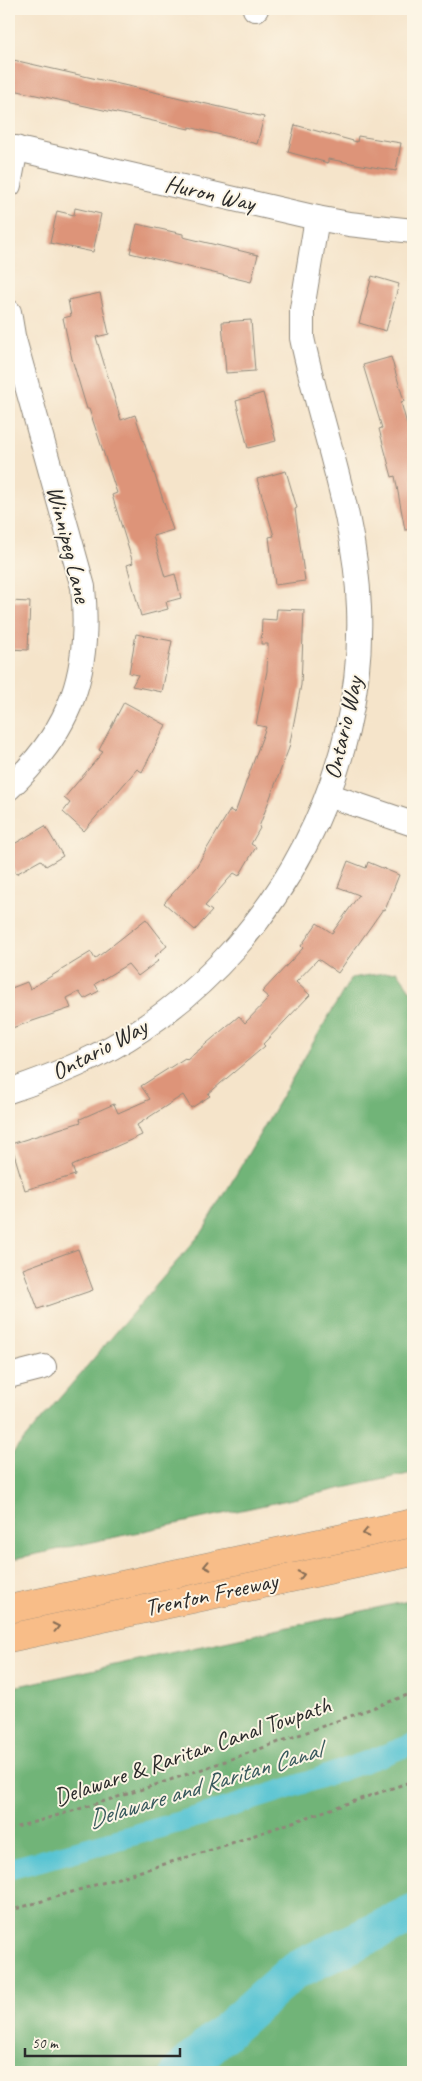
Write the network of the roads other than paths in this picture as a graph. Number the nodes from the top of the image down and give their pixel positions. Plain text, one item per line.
1 (12, 148) edge
2 (9, 185) edge
3 (317, 218) junction
4 (413, 232) edge
5 (9, 312) edge
6 (9, 788) edge
7 (328, 794) junction
8 (413, 824) edge
9 (9, 1091) edge
10 (44, 1367) dead end
11 (9, 1376) edge
12 (413, 1523) edge
13 (413, 1552) edge
14 (9, 1609) edge
15 (9, 1638) edge

1 - 2 street
1 - 3 street, Huron Way
3 - 4 street, Huron Way
3 - 7 street, Ontario Way
5 - 6 street, Winnipeg Lane
7 - 8 street
7 - 9 street, Ontario Way
10 - 11 street
12 -> 14 highway, Trenton Freeway
15 -> 13 highway, Trenton Freeway

